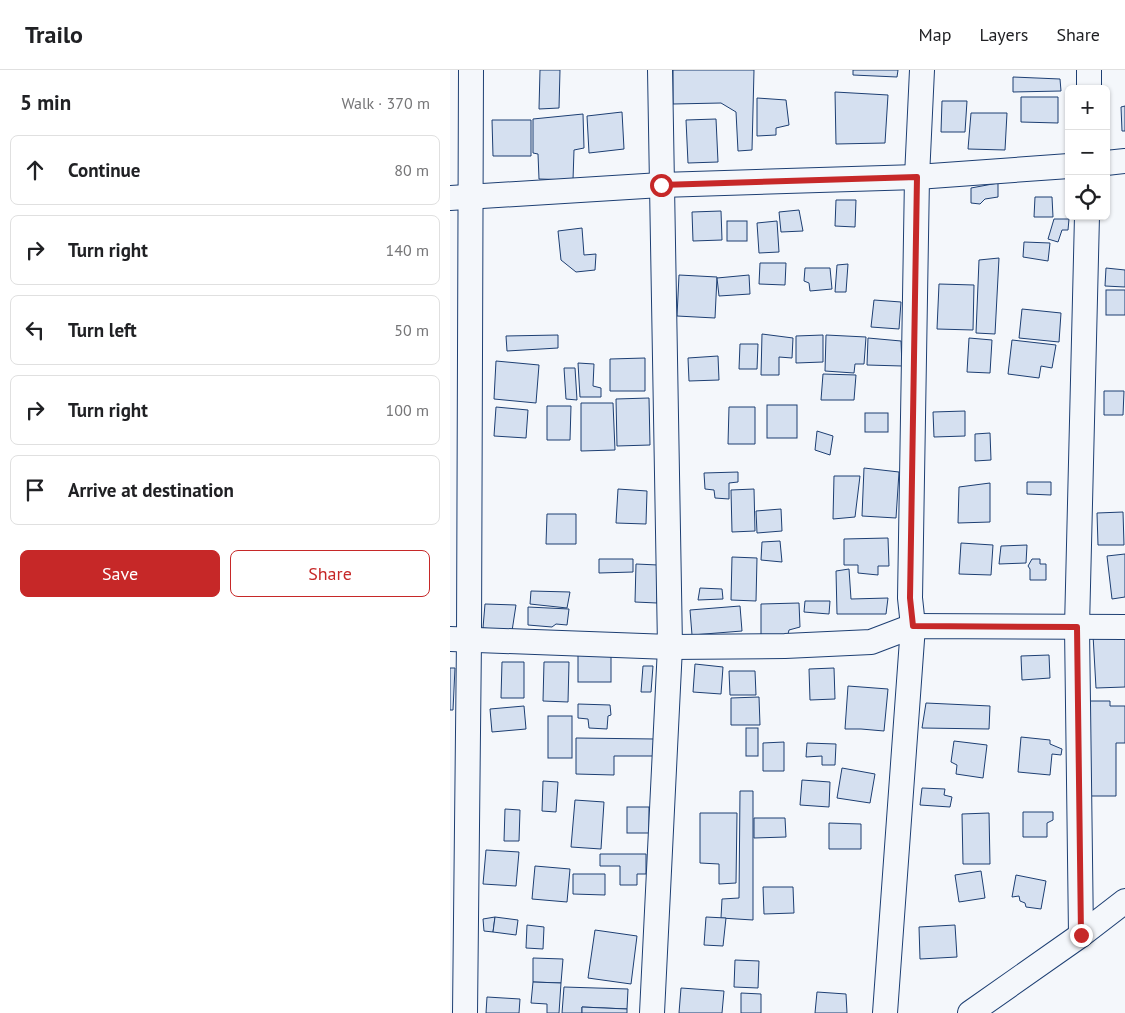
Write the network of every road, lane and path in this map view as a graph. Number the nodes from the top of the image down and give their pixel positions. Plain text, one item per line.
1 (471, 70) edge
2 (660, 70) edge
3 (922, 70) edge
4 (1089, 70) edge
5 (1089, 85) edge
6 (1125, 161) edge
7 (1110, 163) edge
8 (1065, 166) edge
9 (917, 177) junction
10 (661, 185) junction
11 (461, 198) edge
12 (1087, 220) edge
13 (913, 626) junction
14 (1077, 627) junction
15 (1125, 627) edge
16 (460, 639) edge
17 (670, 647) junction
18 (1125, 901) edge
19 (1081, 935) junction
20 (465, 1013) edge
21 (652, 1013) edge
22 (885, 1013) edge
23 (970, 1013) edge

1 - 11 street
2 - 10 street
3 - 9 street
4 - 5 street
6 - 7 street
8 - 9 street
9 - 10 street
9 - 13 street
10 - 11 street
10 - 17 street
11 - 16 street
12 - 14 street
13 - 14 street
13 - 17 street
13 - 22 street
14 - 15 street
14 - 19 street
16 - 17 street
16 - 20 street
17 - 21 street
18 - 19 street
19 - 23 street

